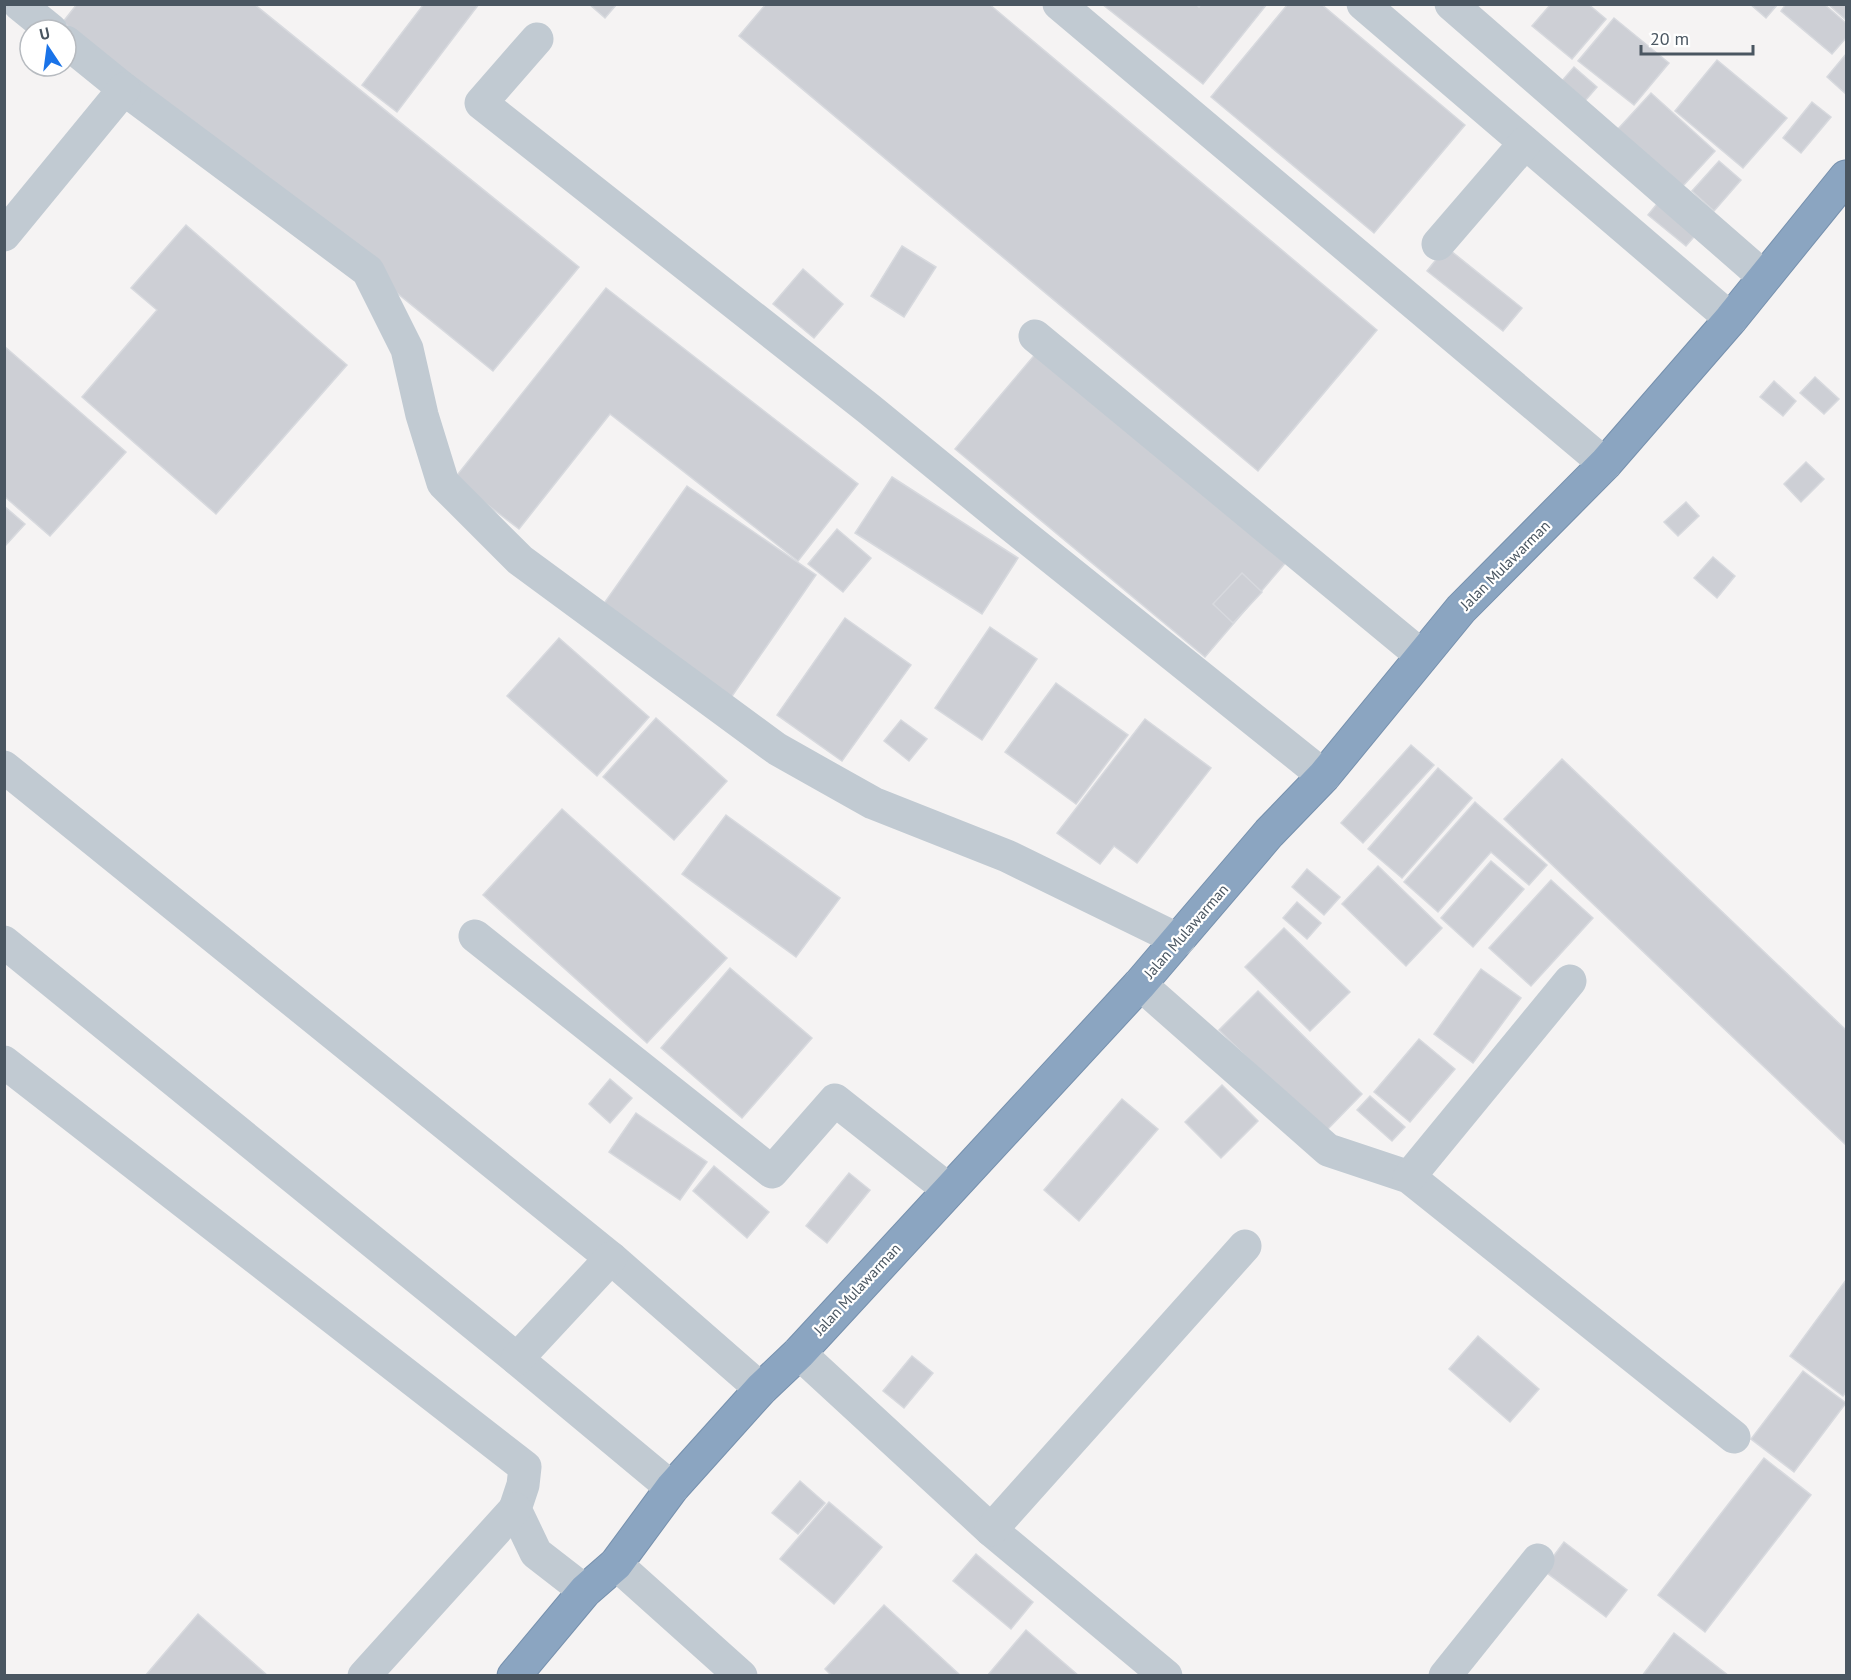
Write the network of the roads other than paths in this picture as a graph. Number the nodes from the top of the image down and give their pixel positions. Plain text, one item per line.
1 (19, 4) edge
2 (1059, 4) edge
3 (1363, 4) edge
4 (1451, 4) edge
5 (36, 18) edge
6 (537, 39) dead end
7 (78, 52) edge
8 (124, 89) junction
9 (1525, 143) junction
10 (1846, 177) edge
11 (4, 235) edge
12 (1438, 244) dead end
13 (1764, 277) junction
14 (1731, 319) junction
15 (1035, 336) dead end
16 (1605, 464) junction
17 (1422, 656) junction
18 (4, 767) edge
19 (1324, 776) junction
20 (475, 936) dead end
21 (1179, 940) junction
22 (4, 942) edge
23 (1570, 981) dead end
24 (1140, 984) junction
25 (4, 1062) edge
26 (1409, 1177) junction
27 (949, 1190) junction
28 (1245, 1246) dead end
29 (610, 1258) junction
30 (799, 1353) junction
31 (517, 1359) junction
32 (761, 1389) junction
33 (1734, 1437) dead end
34 (672, 1488) junction
35 (515, 1509) junction
36 (991, 1530) junction
37 (1538, 1560) dead end
38 (616, 1564) junction
39 (585, 1591) junction
40 (364, 1676) edge
41 (514, 1676) edge
42 (741, 1676) edge
43 (1166, 1676) edge
44 (1445, 1676) edge

1 - 5 street
2 - 16 street
3 - 9 street
4 - 13 street
6 - 19 street
7 - 8 street
8 - 11 street
8 - 21 street
9 - 12 street
9 - 14 street
10 - 13 highway, Jalan Mulawarman
13 - 14 highway, Jalan Mulawarman
14 - 16 highway, Jalan Mulawarman
15 - 17 street
16 - 17 highway, Jalan Mulawarman
17 - 19 highway, Jalan Mulawarman
18 - 29 street
19 - 21 highway, Jalan Mulawarman
20 - 27 street
21 - 24 highway, Jalan Mulawarman
22 - 31 street
23 - 26 street
24 - 26 street
24 - 27 highway, Jalan Mulawarman
25 - 35 street
26 - 33 street
27 - 30 highway, Jalan Mulawarman
28 - 36 street
29 - 31 street
29 - 32 street
30 - 32 highway, Jalan Mulawarman
30 - 36 street
31 - 34 street
32 - 34 highway, Jalan Mulawarman
34 - 38 highway, Jalan Mulawarman
35 - 39 street
35 - 40 street
36 - 43 street
37 - 44 street
38 - 39 highway, Jalan Mulawarman
38 - 42 street
39 - 41 highway, Jalan Mulawarman

